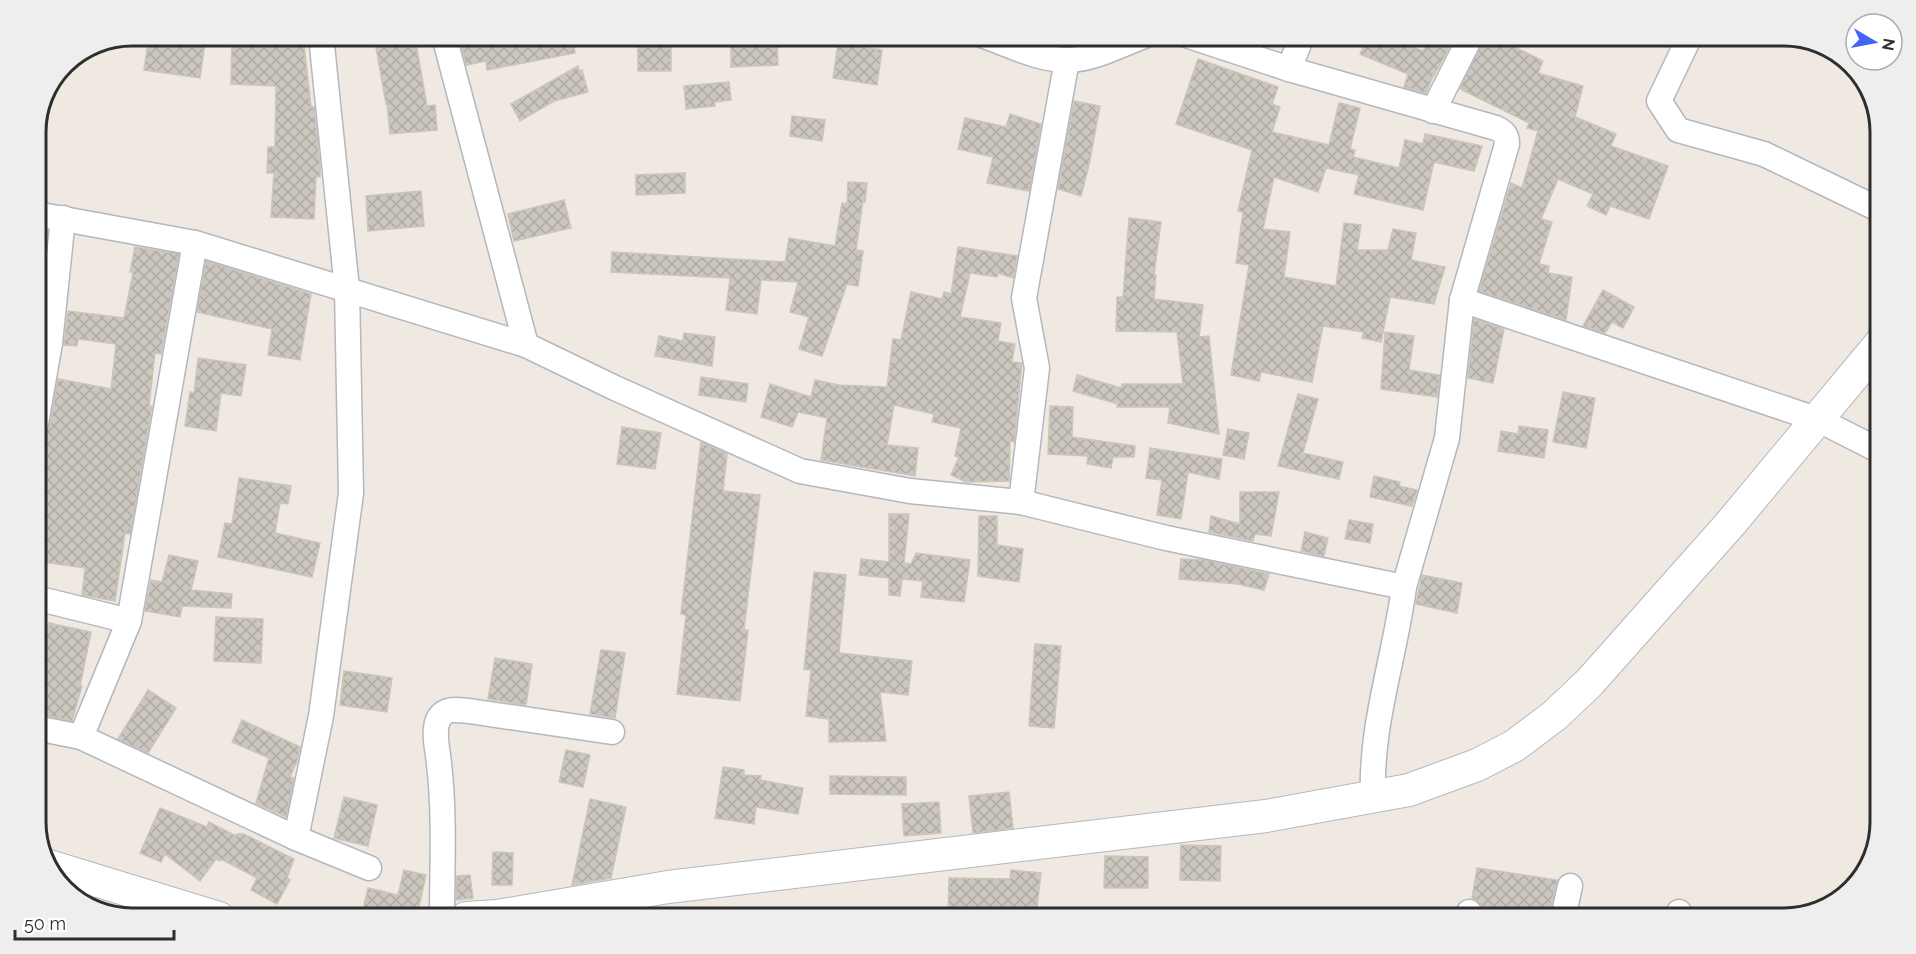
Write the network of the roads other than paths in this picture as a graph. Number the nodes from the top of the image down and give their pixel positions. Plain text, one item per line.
1 (322, 46) edge
2 (447, 46) edge
3 (1014, 46) edge
4 (1118, 46) edge
5 (1219, 46) edge
6 (1298, 46) edge
7 (1466, 46) edge
8 (1685, 46) edge
9 (1067, 60) junction
10 (1289, 69) junction
11 (1433, 111) junction
12 (1869, 205) edge
13 (47, 216) edge
14 (63, 218) junction
15 (195, 243) junction
16 (347, 289) junction
17 (1462, 300) junction
18 (47, 317) edge
19 (526, 345) junction
20 (1869, 357) edge
21 (1819, 420) junction
22 (1869, 446) edge
23 (1021, 502) junction
24 (1404, 587) junction
25 (47, 601) edge
26 (129, 621) junction
27 (47, 730) edge
28 (612, 732) dead end
29 (81, 737) junction
30 (1373, 797) junction
31 (296, 838) junction
32 (369, 868) dead end
33 (62, 870) edge
34 (1570, 886) dead end
35 (186, 908) edge
36 (442, 908) edge
37 (548, 908) edge
38 (1565, 908) edge

1 - 16 street
2 - 19 street
3 - 9 street
4 - 9 street
5 - 10 street
6 - 10 street
7 - 11 street
8 - 12 street
9 - 23 street
10 - 11 street
11 - 17 street
13 - 14 street
14 - 15 street
14 - 18 street
15 - 16 street
15 - 26 street
16 - 19 street
16 - 31 street
17 - 21 street
17 - 24 street
19 - 23 street
20 - 21 street
21 - 22 street
21 - 30 street
23 - 24 street
24 - 30 street
25 - 26 street
26 - 29 street
27 - 29 street
28 - 36 street
29 - 31 street
30 - 37 street
31 - 32 street
33 - 35 street
34 - 38 street

